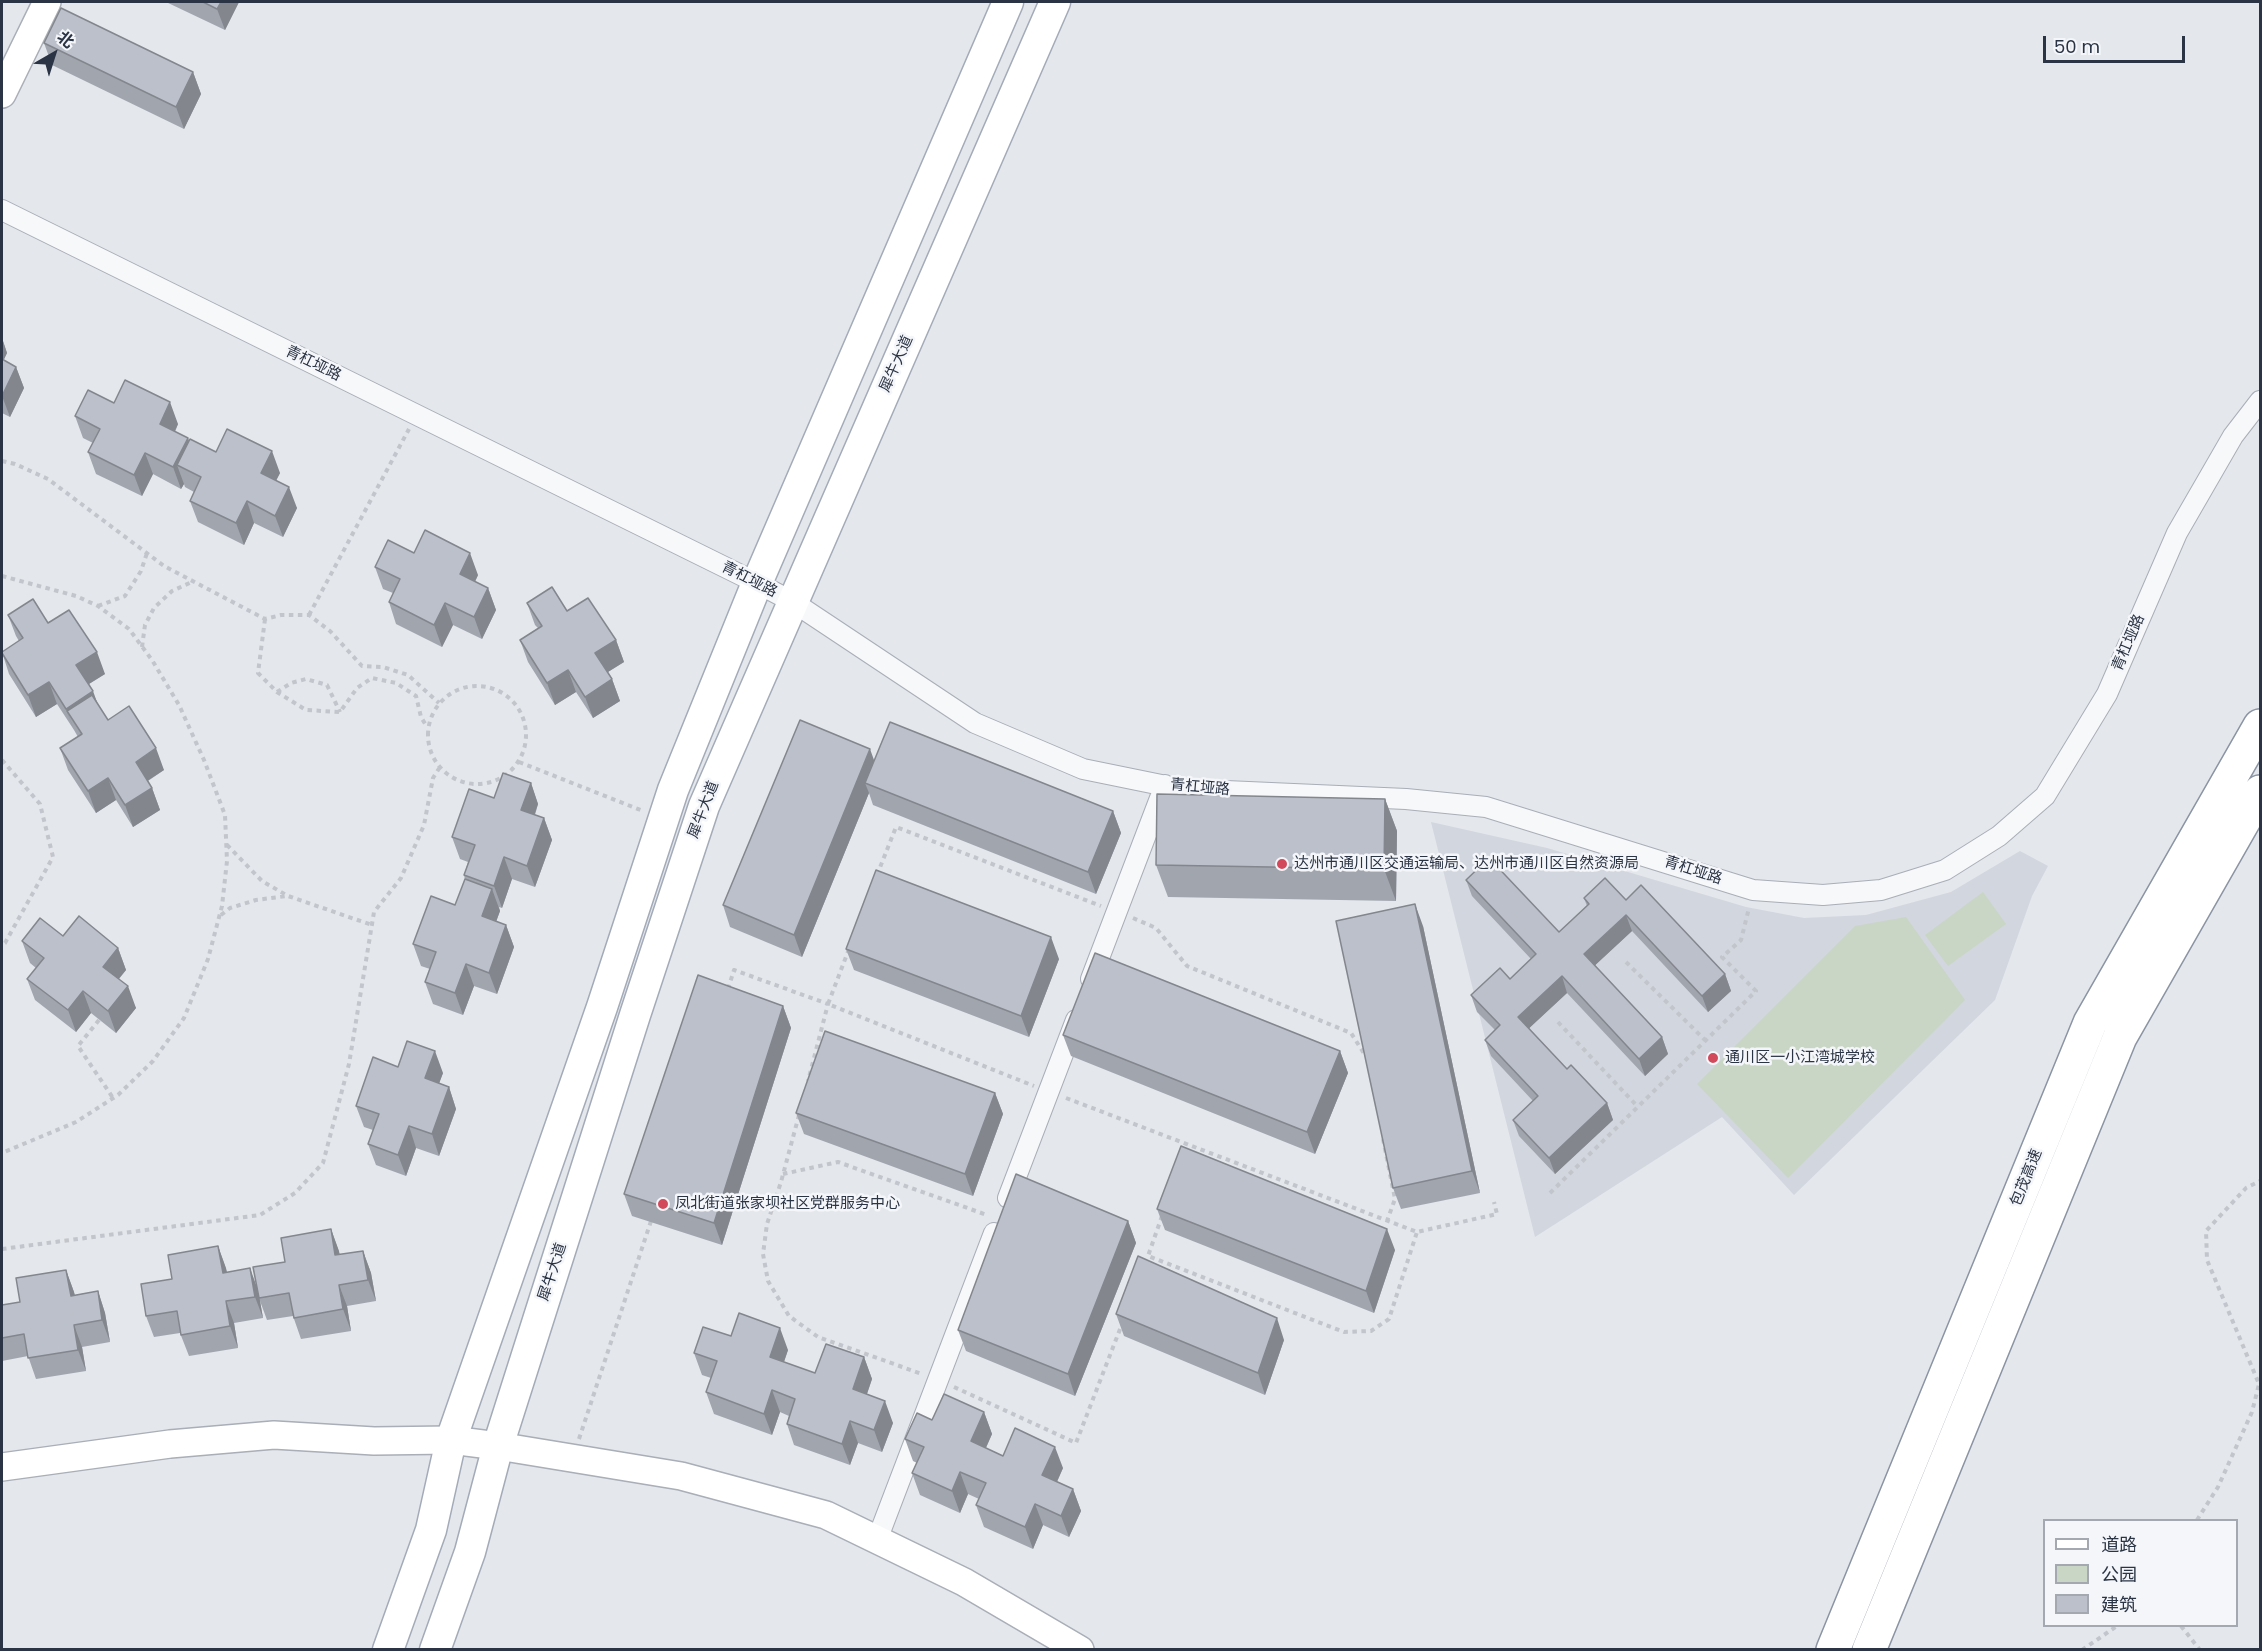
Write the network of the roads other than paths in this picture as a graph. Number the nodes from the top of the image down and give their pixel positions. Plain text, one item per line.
1 (47, 2) edge
2 (1008, 2) edge
3 (1055, 2) edge
4 (2, 94) edge
5 (2, 210) edge
6 (2260, 401) edge
7 (757, 583) junction
8 (793, 602) junction
9 (2260, 726) edge
10 (1166, 785) junction
11 (2260, 792) edge
12 (451, 1440) junction
13 (498, 1446) junction
14 (2, 1467) edge
15 (877, 1540) junction
16 (388, 1650) edge
17 (435, 1650) edge
18 (1080, 1650) edge
19 (1833, 1650) edge
20 (1869, 1650) edge

1 - 4 street
2 - 7 main road
3 - 8 main road, 犀牛大道
5 - 7 street, 青杠垭路
6 - 10 street, 青杠垭路
7 - 8 street, 青杠垭路
7 - 12 main road
8 - 10 street, 青杠垭路
8 - 13 main road, 犀牛大道
9 - 19 highway, 包茂高速
10 - 15 street
11 - 20 highway
12 - 13 street
12 - 14 street
12 - 16 main road
13 - 15 street
13 - 17 main road, 犀牛大道
15 - 18 street

